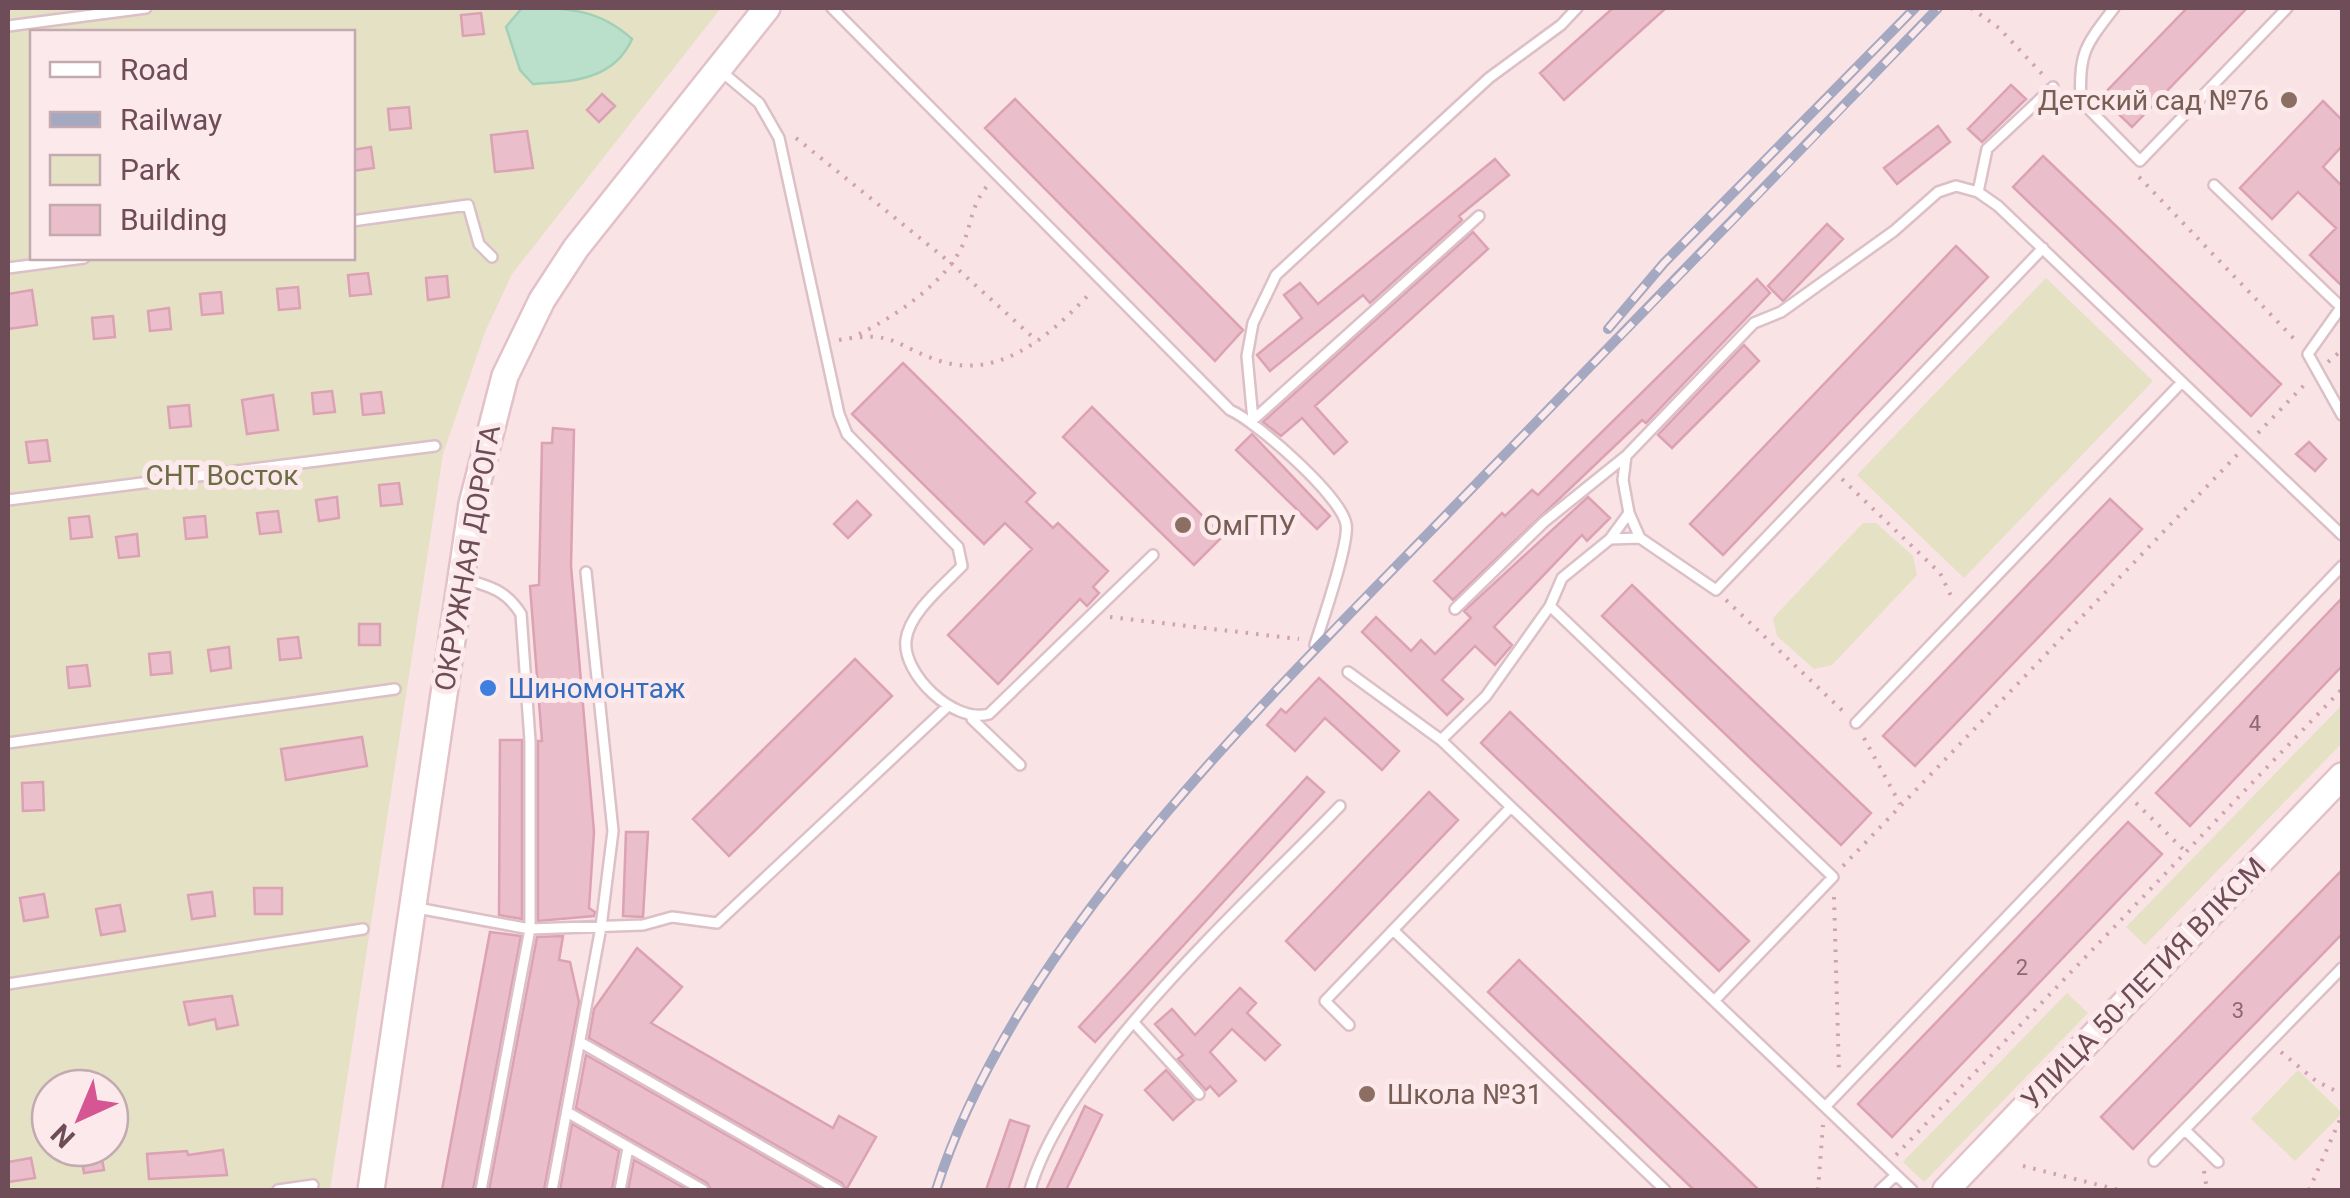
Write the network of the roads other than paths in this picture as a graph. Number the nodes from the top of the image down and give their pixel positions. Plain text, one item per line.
1 (146, 8) edge
2 (767, 8) edge
3 (832, 8) edge
4 (1576, 8) edge
5 (2114, 8) edge
6 (2286, 8) edge
7 (8, 26) edge
8 (716, 67) junction
9 (2053, 88) dead end
10 (2214, 185) dead end
11 (1978, 192) junction
12 (1480, 216) dead end
13 (355, 221) edge
14 (2043, 248) junction
15 (492, 256) dead end
16 (69, 260) edge
17 (8, 268) edge
18 (2342, 307) edge
19 (2182, 382) junction
20 (2342, 416) edge
21 (1252, 420) junction
22 (436, 446) dead end
23 (1626, 456) junction
24 (8, 500) edge
25 (1629, 513) junction
26 (2342, 536) edge
27 (1640, 538) junction
28 (1610, 539) junction
29 (1153, 555) dead end
30 (2342, 566) edge
31 (586, 572) dead end
32 (460, 578) junction
33 (1550, 606) junction
34 (1455, 609) dead end
35 (1315, 646) road end
36 (1348, 672) dead end
37 (395, 689) dead end
38 (947, 706) junction
39 (972, 719) junction
40 (1856, 724) road end
41 (1441, 740) junction
42 (8, 743) edge
43 (1020, 765) dead end
44 (2342, 776) edge
45 (1340, 806) dead end
46 (1511, 807) junction
47 (410, 906) junction
48 (601, 927) junction
49 (530, 929) junction
50 (363, 930) dead end
51 (1394, 930) junction
52 (2342, 968) edge
53 (8, 984) edge
54 (1714, 1001) junction
55 (1135, 1024) junction
56 (1350, 1025) dead end
57 (580, 1042) junction
58 (1199, 1094) dead end
59 (1825, 1107) junction
60 (566, 1112) junction
61 (2185, 1130) junction
62 (628, 1148) junction
63 (2154, 1161) dead end
64 (2218, 1162) dead end
65 (1896, 1174) junction
66 (313, 1184) dead end
67 (697, 1189) edge
68 (278, 1190) edge
69 (371, 1190) edge
70 (481, 1190) edge
71 (552, 1190) edge
72 (620, 1190) edge
73 (838, 1190) edge
74 (1030, 1190) edge
75 (1665, 1190) edge
76 (1880, 1190) edge
77 (1912, 1190) edge
78 (1947, 1190) edge

1 - 7 lane
2 - 8 main road, ОКРУЖНАЯ ДОРОГА
3 - 21 lane
4 - 21 lane
5 - 6 lane
8 - 32 main road, ОКРУЖНАЯ ДОРОГА
8 - 38 lane
9 - 11 lane
10 - 18 lane
11 - 14 lane
11 - 23 lane
12 - 21 lane
13 - 15 lane
14 - 19 lane
14 - 27 lane
16 - 17 lane
18 - 20 lane
19 - 26 lane
19 - 40 lane
21 - 35 lane
22 - 24 lane
23 - 25 lane
23 - 34 lane
25 - 27 lane
25 - 28 lane
27 - 28 lane
28 - 33 lane
29 - 39 lane
30 - 59 lane
31 - 48 lane
32 - 47 main road, ОКРУЖНАЯ ДОРОГА
32 - 49 lane
33 - 41 lane
33 - 54 lane
36 - 41 lane
37 - 42 lane
38 - 39 lane
38 - 48 lane
39 - 43 lane
41 - 46 lane
44 - 78 main road, УЛИЦА 50-ЛЕТИЯ ВЛКСМ
45 - 55 lane
46 - 51 lane
46 - 54 lane
47 - 49 lane
47 - 69 main road, ОКРУЖНАЯ ДОРОГА
48 - 49 lane
48 - 57 lane
49 - 70 lane
50 - 53 lane
51 - 56 lane
51 - 75 lane
52 - 61 lane
54 - 59 lane
55 - 58 lane
55 - 74 lane
57 - 60 lane
57 - 73 lane
59 - 65 lane
60 - 62 lane
60 - 71 lane
61 - 63 lane
61 - 64 lane
62 - 67 lane
62 - 72 lane
65 - 76 lane
65 - 77 lane
66 - 68 lane

